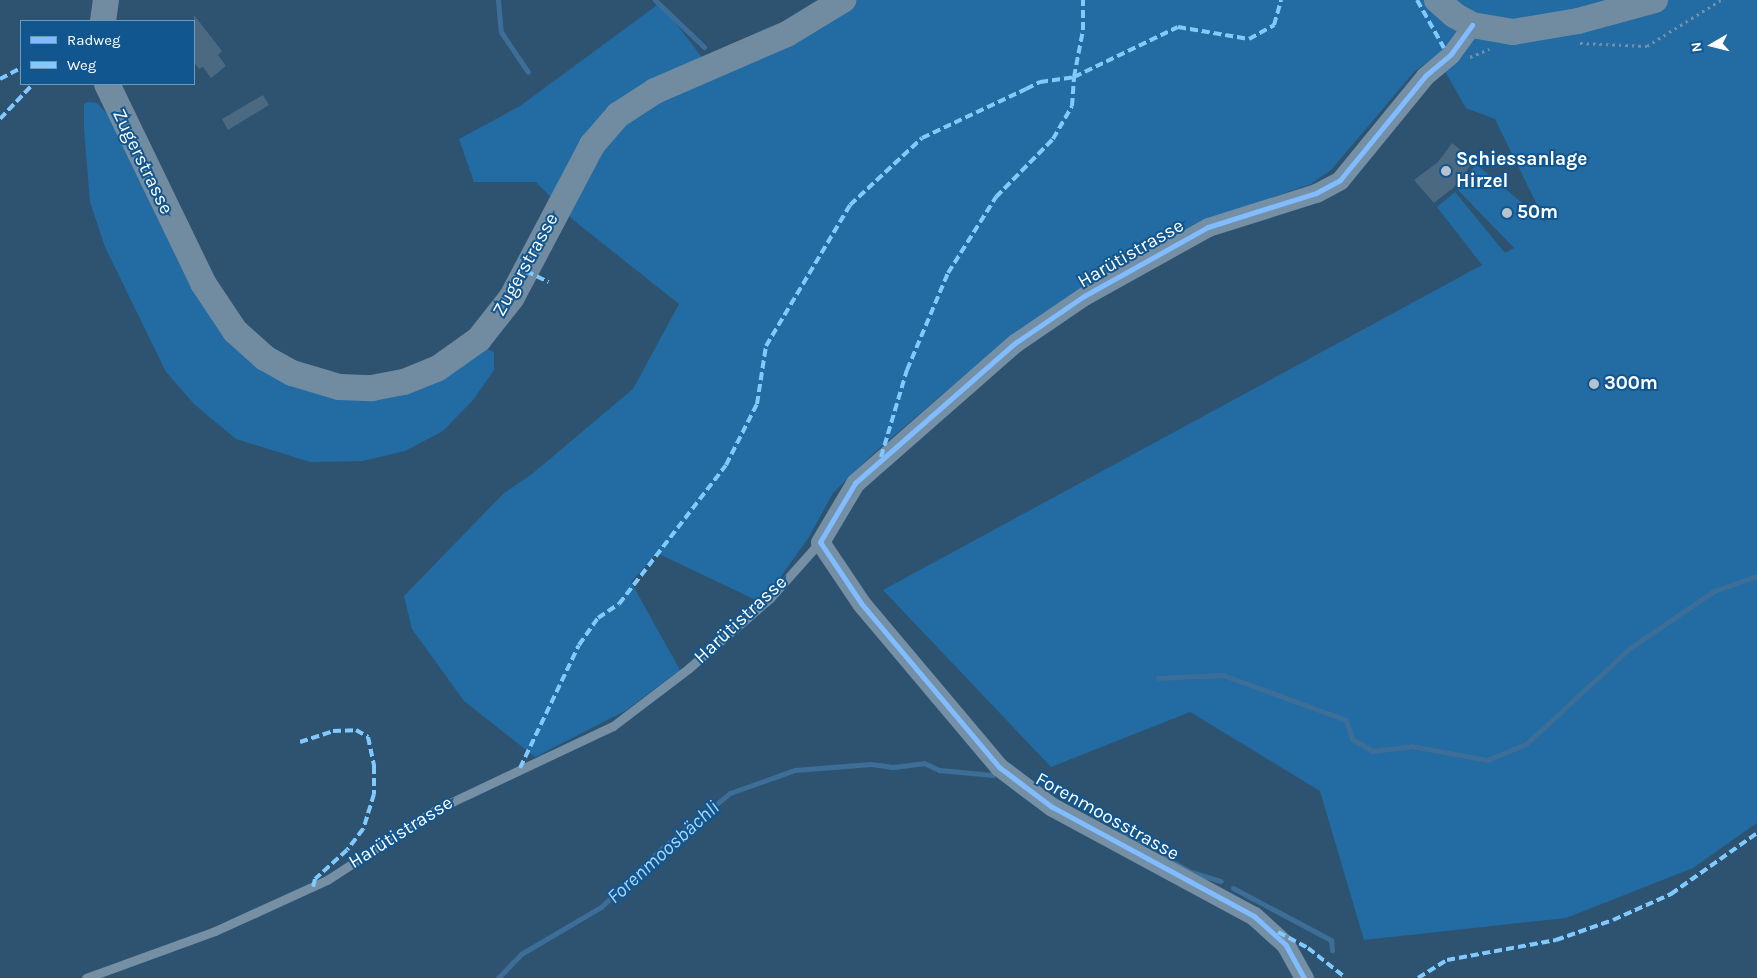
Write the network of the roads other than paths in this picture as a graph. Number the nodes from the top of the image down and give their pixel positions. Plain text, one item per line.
1 (106, 0) edge
2 (843, 0) edge
3 (1437, 0) edge
4 (1655, 0) edge
5 (103, 20) edge
6 (1472, 25) junction
7 (106, 85) edge
8 (820, 542) junction
9 (86, 978) edge
10 (1304, 978) edge

1 - 5 main road
2 - 7 main road, Zugerstrasse
3 - 6 main road
4 - 6 main road
6 - 8 street, Harütistrasse
8 - 9 lane, Harütistrasse
8 - 10 street, Forenmoosstrasse

